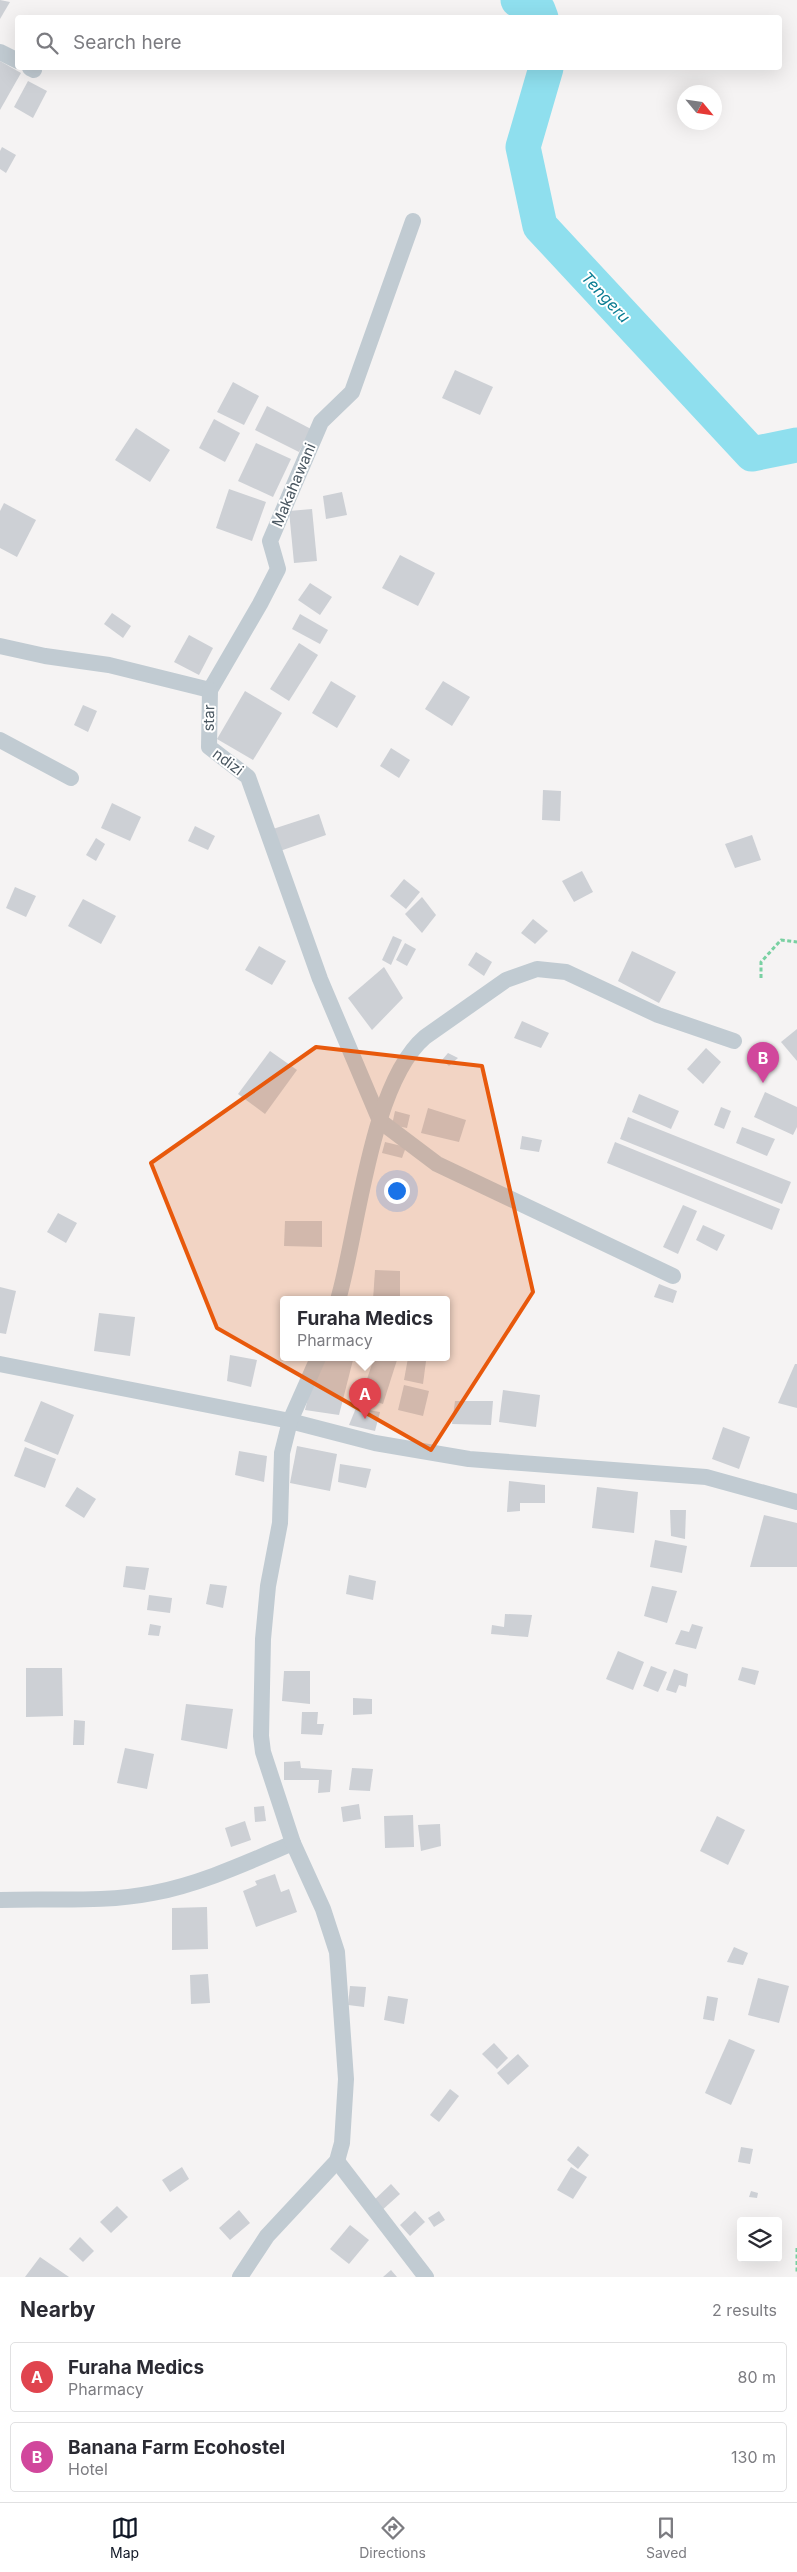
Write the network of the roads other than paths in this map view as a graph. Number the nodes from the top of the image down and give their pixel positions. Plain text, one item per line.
1 (0, 52) edge
2 (15, 60) edge
3 (413, 221) dead end
4 (0, 646) edge
5 (210, 690) junction
6 (0, 740) edge
7 (209, 747) joint
8 (71, 778) dead end
9 (734, 1041) dead end
10 (380, 1121) junction
11 (673, 1276) dead end
12 (339, 1296) edge
13 (317, 1361) edge
14 (0, 1364) edge
15 (290, 1421) junction
16 (797, 1502) edge
17 (293, 1843) junction
18 (0, 1900) edge
19 (337, 2161) junction
20 (240, 2277) edge
21 (426, 2277) edge

1 - 2 street
3 - 5 street, Makahawani
4 - 5 street
5 - 7 street, star
6 - 8 street
7 - 10 street, ndizi
9 - 10 street
10 - 11 street
10 - 12 street
13 - 15 street
14 - 15 street
15 - 16 street
15 - 17 street
17 - 18 street
17 - 19 street
19 - 20 street
19 - 21 street

